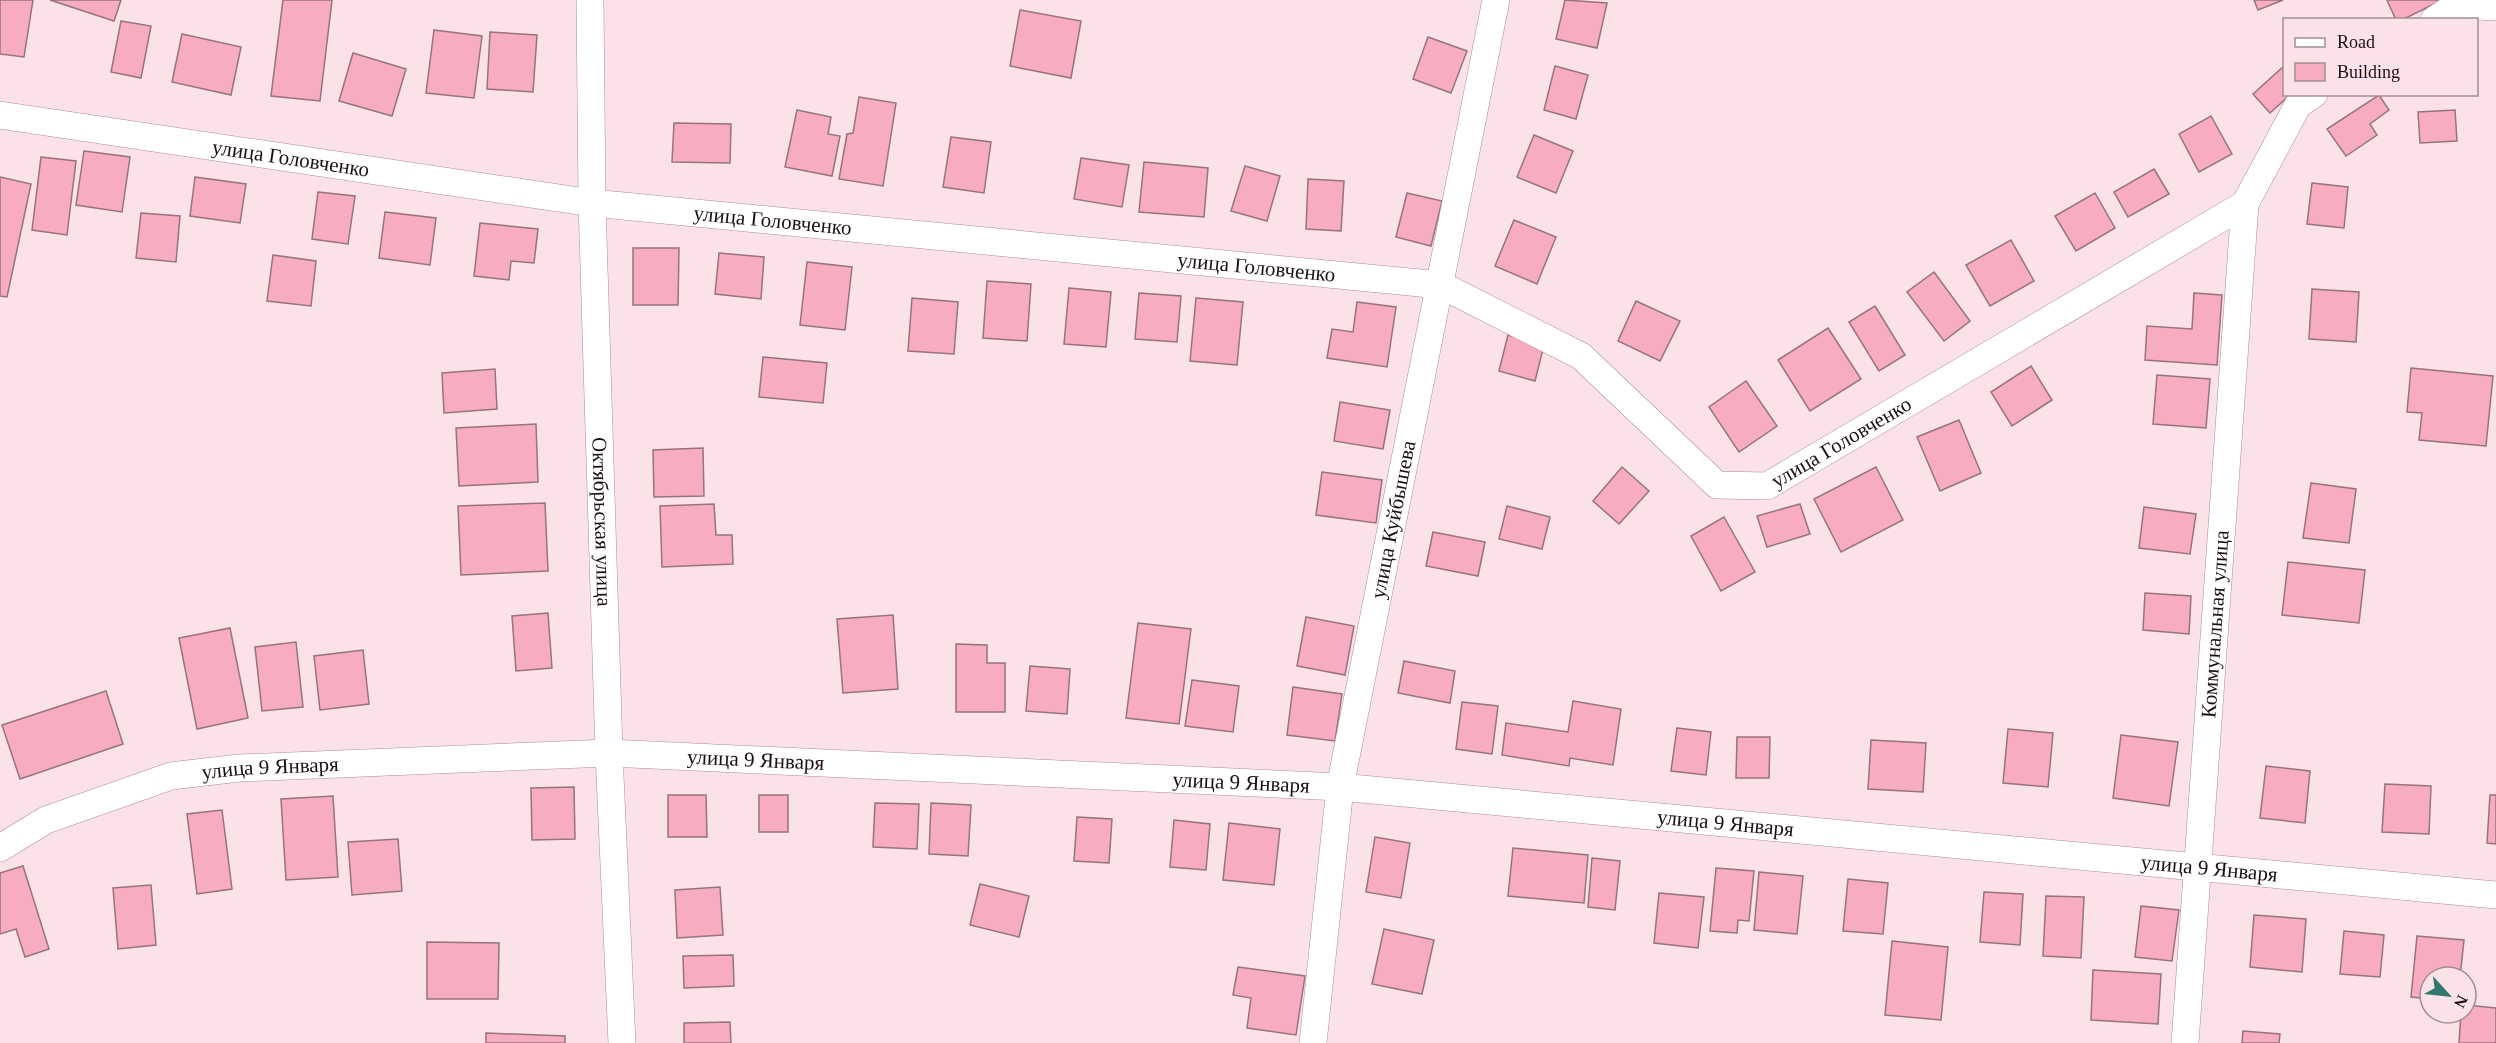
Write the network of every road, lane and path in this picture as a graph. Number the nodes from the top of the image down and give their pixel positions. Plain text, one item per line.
1 (590, 0) edge
2 (1496, 0) edge
3 (2496, 7) edge
4 (2437, 18) edge
5 (2311, 96) edge
6 (0, 115) edge
7 (592, 203) junction
8 (2245, 204) junction
9 (1441, 285) junction
10 (609, 753) junction
11 (1340, 787) junction
12 (0, 848) edge
13 (2198, 869) junction
14 (2496, 895) edge
15 (622, 1043) edge
16 (1313, 1043) edge
17 (2185, 1043) edge

1 - 7 street, Октябрьская улица
2 - 9 street, улица Куйбышева
3 - 4 street
5 - 8 street
6 - 7 street, улица Головченко
7 - 9 street, улица Головченко
7 - 10 street, Октябрьская улица
8 - 9 street, улица Головченко
8 - 13 street, Коммунальная улица
9 - 11 street, улица Куйбышева
10 - 11 street, улица 9 Января
10 - 12 street, улица 9 Января
10 - 15 street, Октябрьская улица
11 - 13 street, улица 9 Января
11 - 16 street, улица Куйбышева
13 - 14 street, улица 9 Января
13 - 17 street, Коммунальная улица

